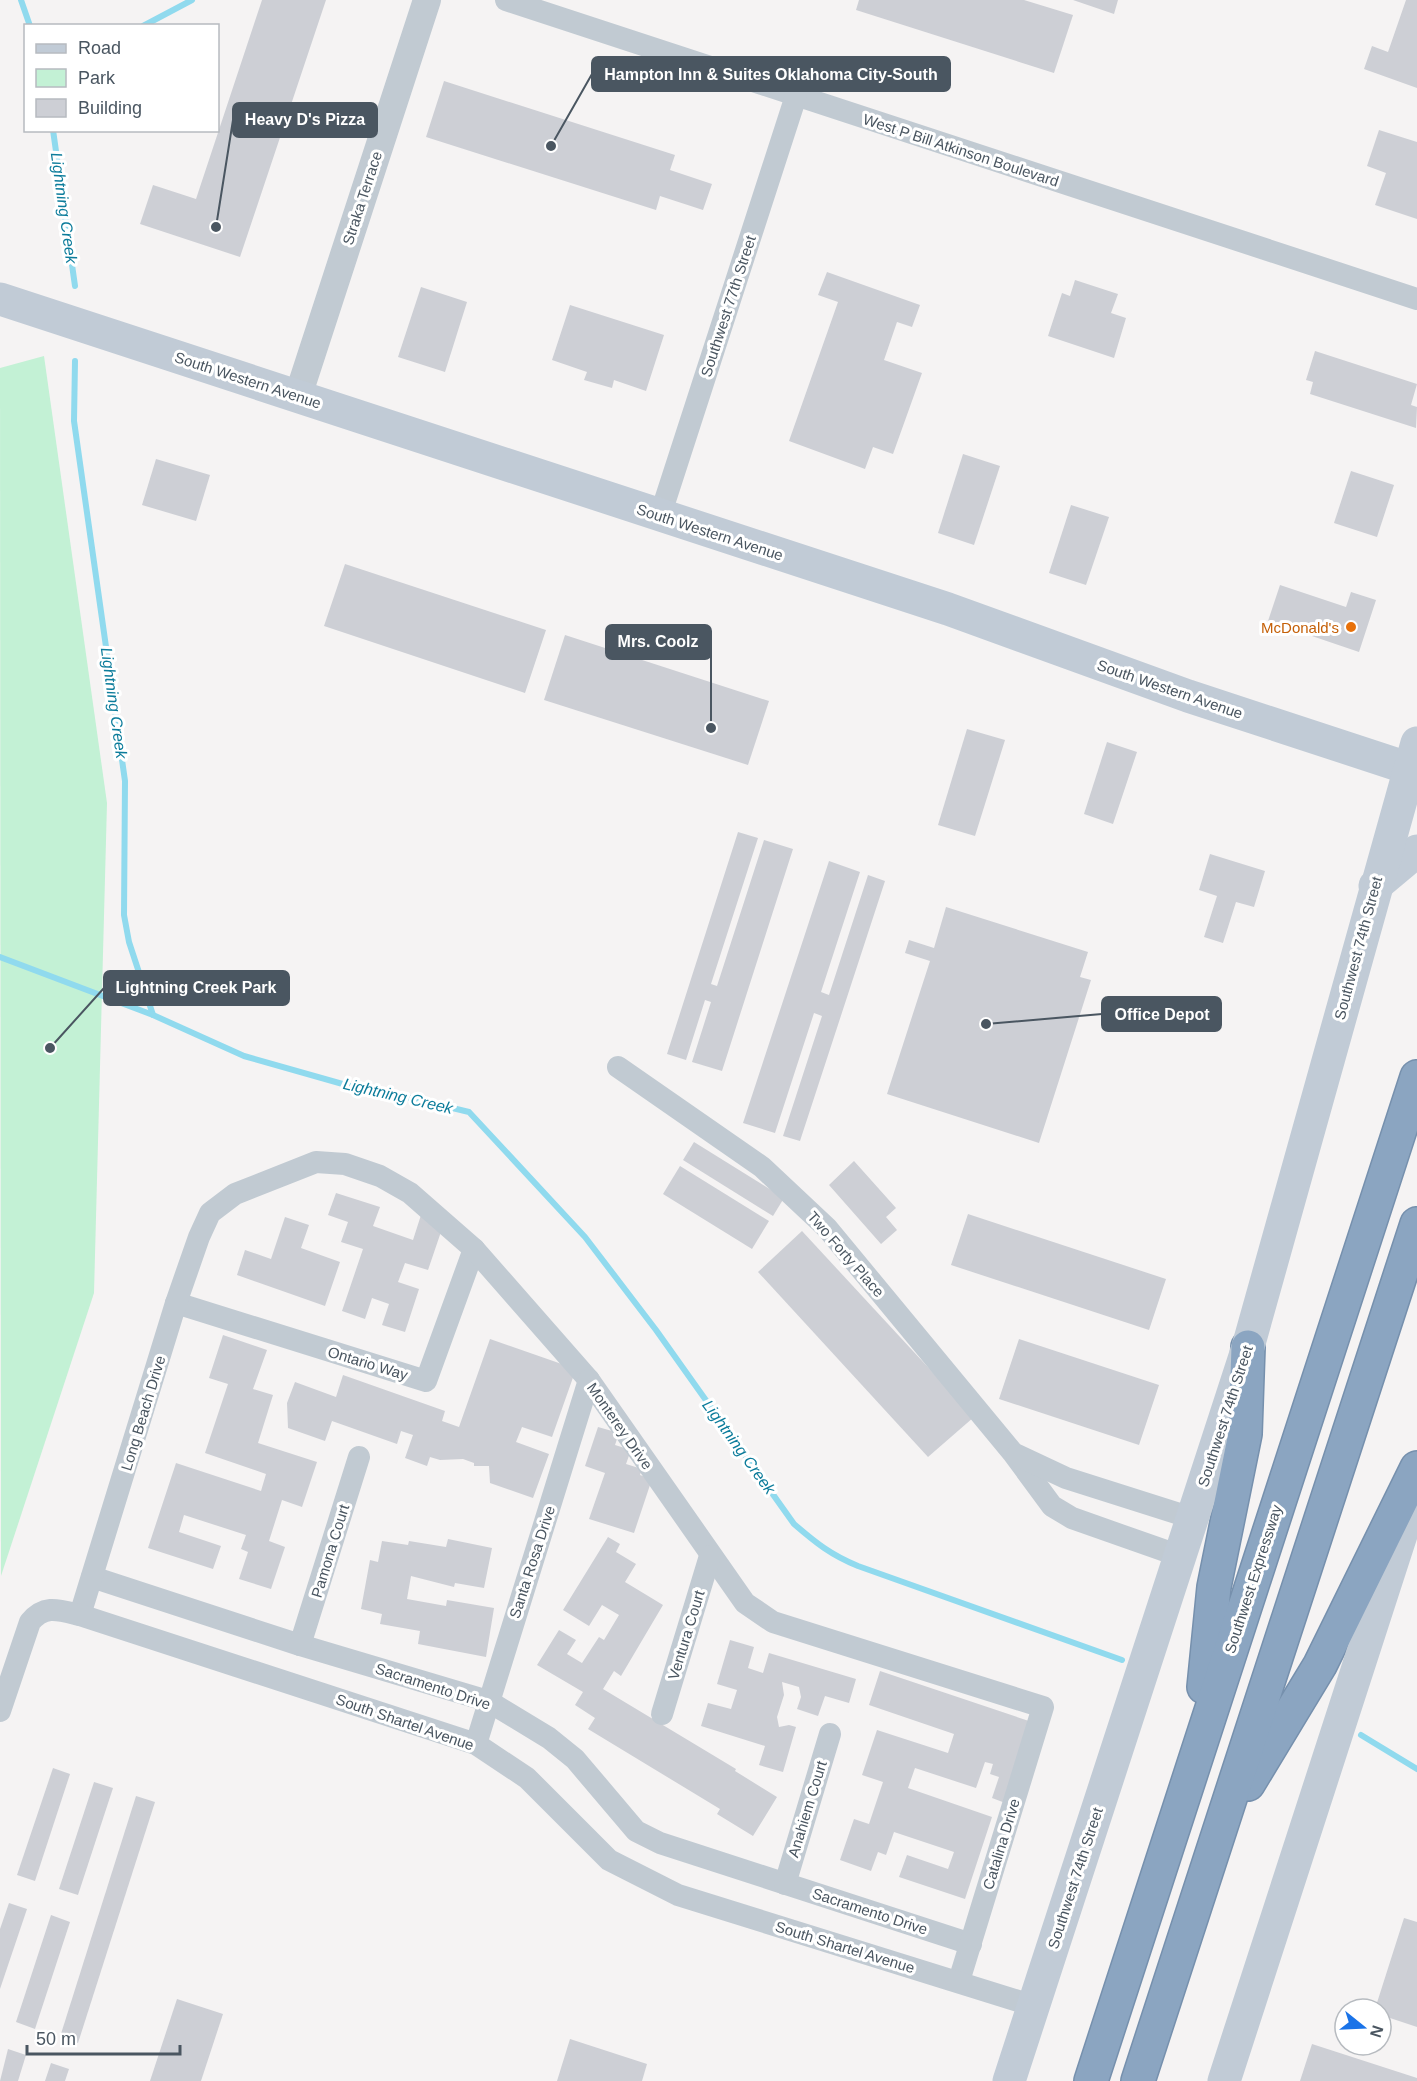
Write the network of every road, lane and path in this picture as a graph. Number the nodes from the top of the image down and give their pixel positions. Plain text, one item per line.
1 (428, 0) edge
2 (506, 0) edge
3 (796, 96) junction
4 (0, 299) edge
5 (1417, 299) edge
6 (298, 396) junction
7 (660, 516) junction
8 (1414, 761) edge
9 (1417, 851) edge
10 (1375, 886) junction
11 (618, 1067) dead end
12 (1417, 1077) edge
13 (210, 1213) joint
14 (1417, 1224) edge
15 (474, 1249) junction
16 (176, 1303) junction
17 (1248, 1347) junction
18 (589, 1380) junction
19 (1013, 1453) junction
20 (359, 1457) dead end
21 (1417, 1468) edge
22 (1417, 1486) edge
23 (1192, 1518) junction
24 (1180, 1556) junction
25 (710, 1557) junction
26 (92, 1577) junction
27 (80, 1615) junction
28 (300, 1645) junction
29 (488, 1701) junction
30 (1043, 1707) joint
31 (0, 1712) edge
32 (662, 1714) dead end
33 (830, 1734) dead end
34 (476, 1744) junction
35 (1198, 1749) junction
36 (1220, 1832) junction
37 (785, 1884) junction
38 (971, 1944) junction
39 (959, 1982) junction
40 (1034, 2006) junction
41 (1009, 2081) edge
42 (1091, 2081) edge
43 (1138, 2081) edge
44 (1224, 2081) edge

1 - 6 street, Straka Terrace
2 - 3 street, West P Bill Atkinson Boulevard
3 - 5 street, West P Bill Atkinson Boulevard
3 - 7 street, Southwest 77th Street
4 - 6 main road, South Western Avenue
6 - 7 main road, South Western Avenue
7 - 8 main road, South Western Avenue
8 - 10 main road, Southwest 74th Street
9 - 10 main road
10 - 17 main road, Southwest 74th Street
11 - 19 street, Two Forty Place
12 - 35 highway, Southwest Expressway
13 - 15 street, Monterey Drive
13 - 16 street, Long Beach Drive
14 - 36 highway
15 - 16 street, Ontario Way
15 - 18 street, Monterey Drive
16 - 26 street, Long Beach Drive
17 - 23 main road, Southwest 74th Street
17 - 35 highway
18 - 25 street, Monterey Drive
18 - 29 street, Santa Rosa Drive
19 - 23 street, Two Forty Place
19 - 24 street, Two Forty Place
20 - 28 street, Pamona Court
21 - 36 highway
22 - 44 main road
23 - 24 main road, Southwest 74th Street
24 - 40 main road, Southwest 74th Street
25 - 30 street, Monterey Drive
25 - 32 street, Ventura Court
26 - 27 street, Long Beach Drive
26 - 28 street, Sacramento Drive
27 - 31 street, South Shartel Avenue
27 - 34 street, South Shartel Avenue
28 - 29 street, Sacramento Drive
29 - 34 street, Santa Rosa Drive
29 - 37 street, Sacramento Drive
30 - 38 street, Catalina Drive
33 - 37 street, Anahiem Court
34 - 39 street, South Shartel Avenue
35 - 42 highway, Southwest Expressway
36 - 43 highway
37 - 38 street, Sacramento Drive
38 - 39 street, Catalina Drive
39 - 40 street, South Shartel Avenue
40 - 41 main road, Southwest 74th Street

